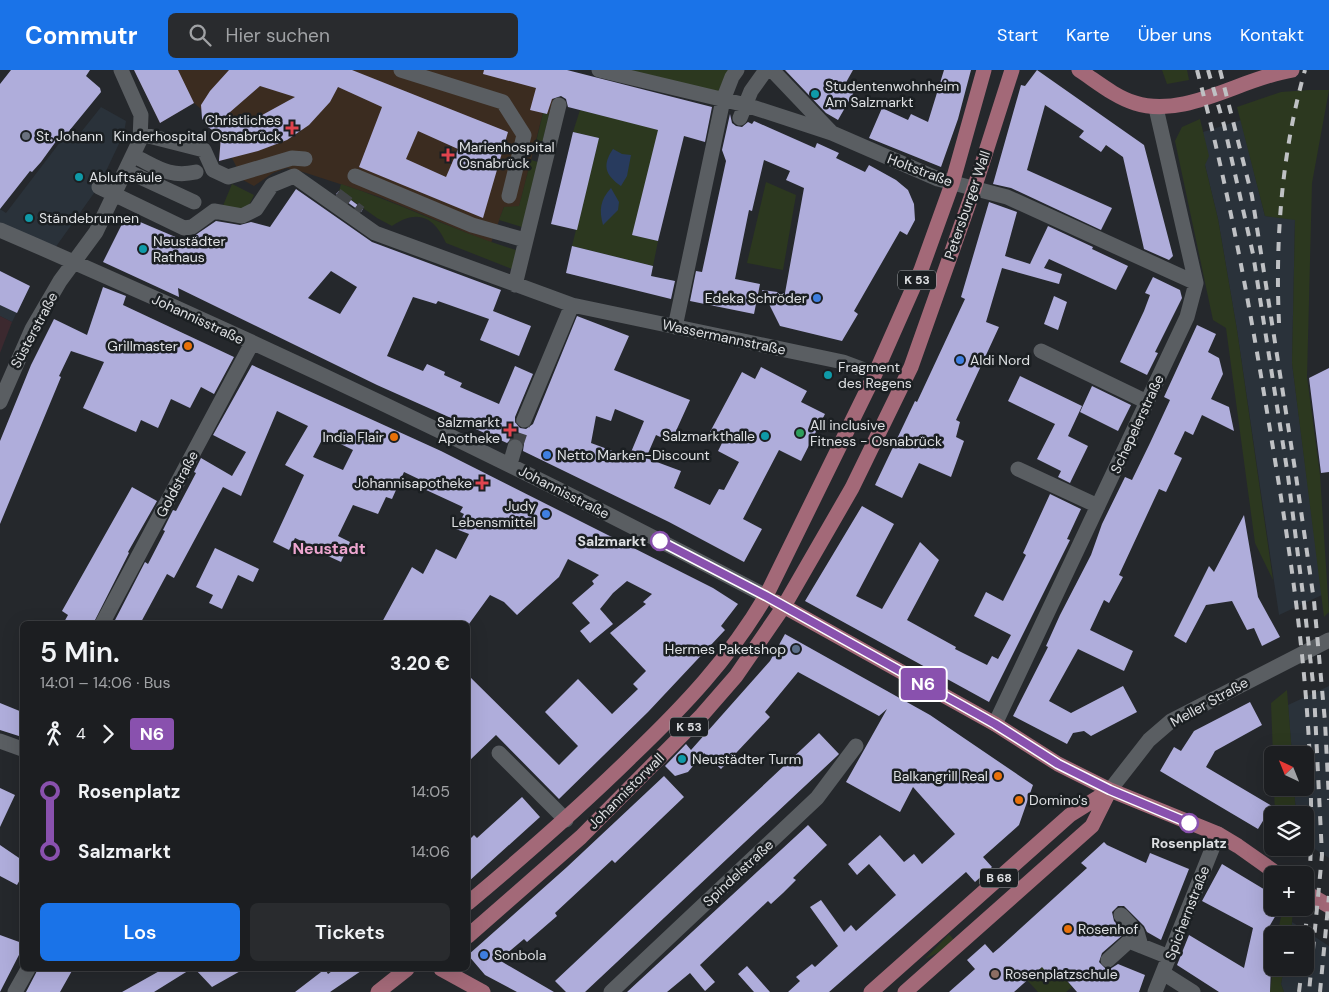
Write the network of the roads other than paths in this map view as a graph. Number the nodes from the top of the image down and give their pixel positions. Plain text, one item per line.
1 (121, 70) edge
2 (401, 70) edge
3 (598, 70) edge
4 (737, 70) edge
5 (766, 70) edge
6 (772, 70) edge
7 (984, 70) edge
8 (1012, 70) edge
9 (1079, 70) edge
10 (1292, 70) edge
11 (1271, 72) edge
12 (724, 100) junction
13 (559, 105) dead end
14 (1156, 108) junction
15 (743, 112) junction
16 (832, 133) junction
17 (141, 134) junction
18 (521, 148) junction
19 (546, 154) junction
20 (134, 156) junction
21 (305, 159) dead end
22 (127, 170) junction
23 (196, 172) dead end
24 (355, 176) dead end
25 (952, 184) junction
26 (100, 187) dead end
27 (974, 189) junction
28 (115, 195) junction
29 (509, 196) dead end
30 (194, 202) dead end
31 (360, 213) tunnel mouth
32 (0, 230) edge
33 (394, 240) junction
34 (525, 240) junction
35 (74, 262) junction
36 (1196, 283) junction
37 (515, 285) junction
38 (572, 305) junction
39 (675, 327) junction
40 (252, 343) junction
41 (1041, 351) dead end
42 (875, 374) junction
43 (0, 402) edge
44 (1147, 402) junction
45 (524, 420) tunnel mouth
46 (515, 447) tunnel mouth
47 (510, 464) junction
48 (1018, 469) dead end
49 (1098, 506) junction
50 (766, 596) junction
51 (784, 606) junction
52 (104, 621) edge
53 (1329, 640) edge
54 (995, 724) junction
55 (0, 741) edge
56 (856, 746) dead end
57 (20, 748) edge
58 (499, 753) dead end
59 (1110, 790) junction
60 (566, 820) junction
61 (1218, 834) junction
62 (1266, 866) edge
63 (1314, 896) edge
64 (1327, 901) edge
65 (470, 902) edge
66 (1121, 915) dead end
67 (470, 934) edge
68 (1141, 946) junction
69 (1169, 957) junction
70 (1108, 960) dead end
71 (27, 971) edge
72 (405, 971) edge
73 (445, 971) edge
74 (1163, 973) junction
75 (15, 992) edge
76 (378, 992) edge
77 (483, 992) edge
78 (611, 992) edge
79 (870, 992) edge
80 (905, 992) edge
81 (1156, 992) edge
82 (1193, 992) edge

1 - 17 street, Süsterstraße
2 - 18 street
3 - 12 street, Holtstraße
4 - 12 street
5 - 15 street
6 - 16 street
7 - 25 main road, Petersburger Wall / K 53
8 - 27 main road, Petersburger Wall / K 53
9 - 14 main road
10 - 11 main road
11 - 14 main road
12 - 15 street, Holtstraße
12 - 39 street
13 - 19 street
14 - 36 street, Schepelerstraße
15 - 16 street, Holtstraße
16 - 25 street, Holtstraße
17 - 20 street, Süsterstraße
17 - 21 street
18 - 19 street
18 - 29 street
19 - 34 street
20 - 22 street, Süsterstraße
20 - 23 street
22 - 28 street, Süsterstraße
22 - 30 street
24 - 34 street
25 - 27 street, Holtstraße
25 - 42 main road, Petersburger Wall / K 53
26 - 28 street
27 - 36 street, Holtstraße
27 - 51 main road, Petersburger Wall / K 53
28 - 33 street, Wassermannstraße
28 - 35 street, Süsterstraße
31 - 33 street
32 - 35 street, Johannisstraße
33 - 37 street, Wassermannstraße
34 - 37 street
35 - 40 street, Johannisstraße
35 - 43 street, Süsterstraße
36 - 44 street, Schepelerstraße
37 - 38 street, Wassermannstraße
38 - 39 street, Wassermannstraße
38 - 45 street
39 - 42 street, Wassermannstraße
40 - 47 street, Johannisstraße
40 - 52 street, Goldstraße
41 - 44 street
42 - 50 main road, Petersburger Wall / K 53
44 - 49 street, Schepelerstraße
46 - 47 street
47 - 50 street, Johannisstraße
48 - 49 street
49 - 54 street, Schepelerstraße
50 - 51 main road, Johannisstraße
50 - 60 main road, Johannistorwall / K 53
51 - 54 main road, Johannisstraße
51 - 67 main road, Johannistorwall / K 53
53 - 59 street, Meller Straße
54 - 59 main road, Johannisstraße
55 - 57 street
56 - 78 street, Spindelstraße
58 - 60 street
59 - 61 main road, Johannisstraße
59 - 79 main road, B 68
59 - 80 main road, B 68
60 - 65 main road, Johannistorwall / K 53
61 - 62 main road, Johannisstraße
61 - 69 street, Spichernstraße
63 - 64 main road
66 - 68 street
68 - 69 street
68 - 70 street
69 - 74 street, Spichernstraße
71 - 75 street
72 - 76 main road
73 - 77 main road
74 - 81 street, Spichernstraße
74 - 82 street

